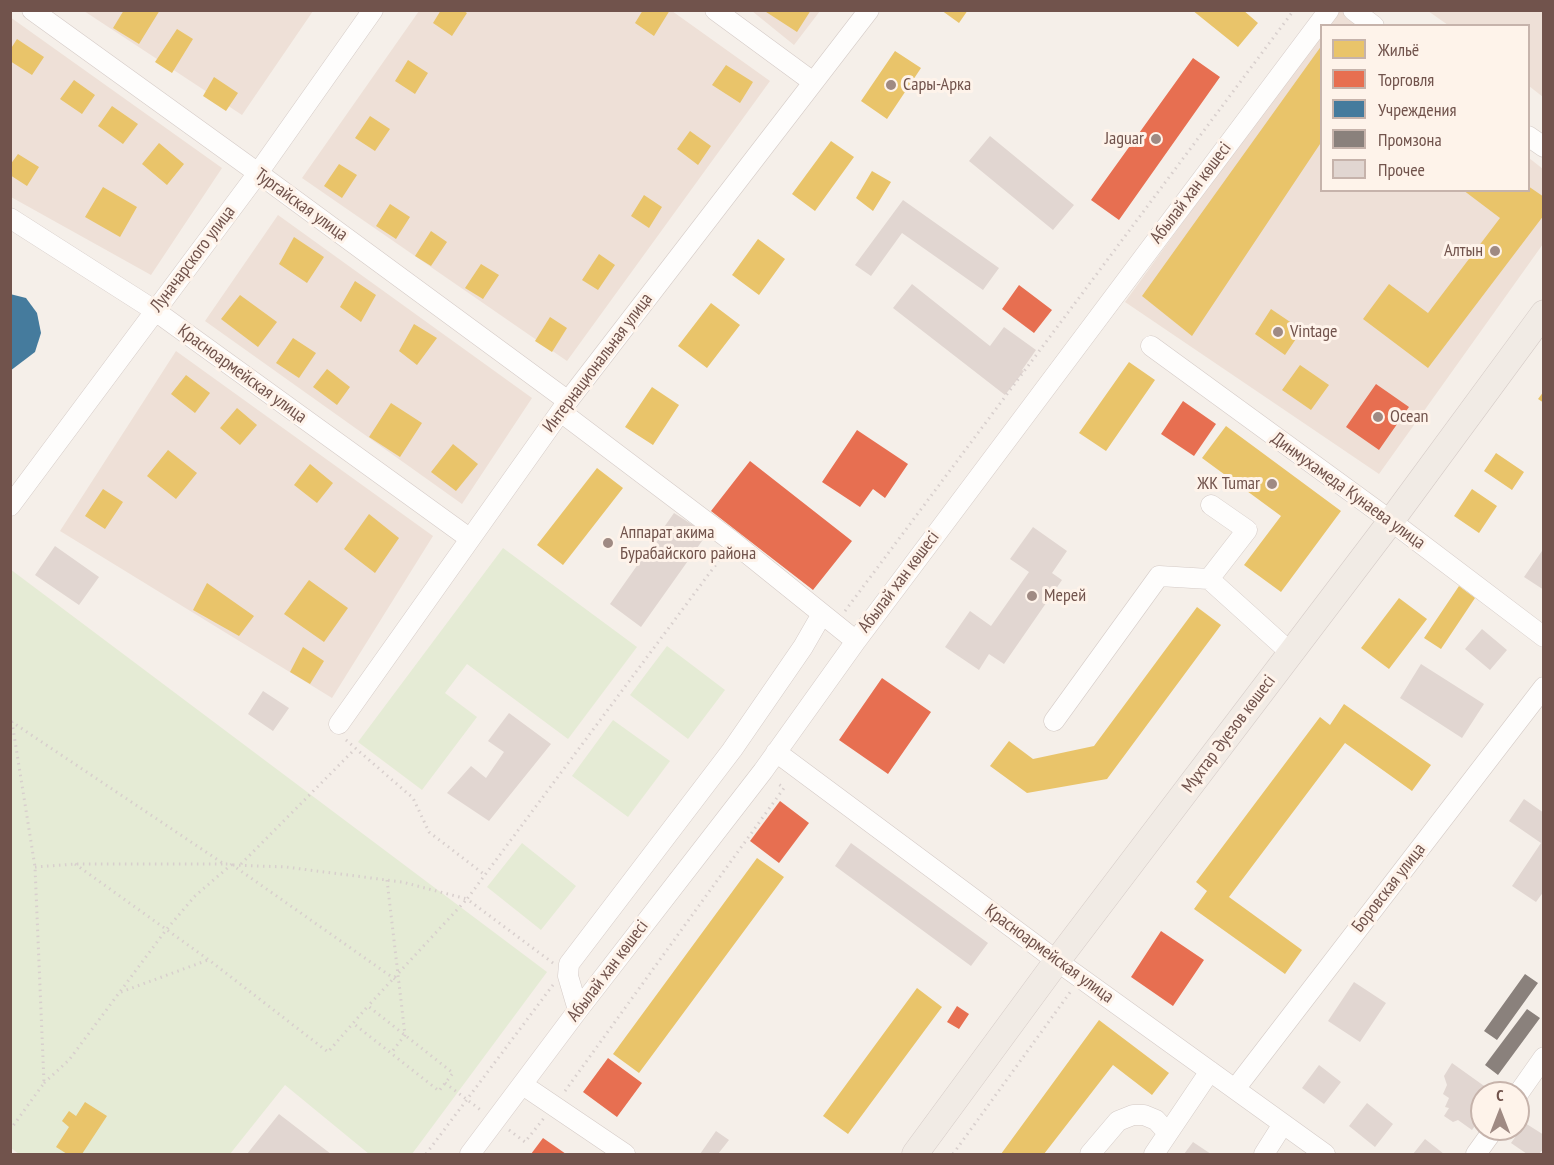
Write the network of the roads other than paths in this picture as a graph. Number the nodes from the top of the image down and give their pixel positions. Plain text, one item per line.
1 (32, 10) edge
2 (373, 10) edge
3 (715, 10) edge
4 (869, 10) edge
5 (1329, 10) edge
6 (1353, 10) edge
7 (1371, 24) edge
8 (813, 82) junction
9 (1530, 137) edge
10 (1544, 147) edge
11 (258, 173) junction
12 (10, 218) edge
13 (154, 310) junction
14 (1544, 313) edge
15 (1151, 346) dead end
16 (564, 407) junction
17 (1211, 505) dead end
18 (10, 506) edge
19 (1391, 521) junction
20 (469, 538) junction
21 (1209, 579) junction
22 (822, 614) junction
23 (1544, 637) edge
24 (856, 641) junction
25 (1291, 653) junction
26 (1544, 687) edge
27 (1054, 721) dead end
28 (339, 724) road end
29 (776, 752) junction
30 (1057, 960) junction
31 (578, 1010) junction
32 (1544, 1057) edge
33 (1210, 1071) junction
34 (1527, 1081) edge
35 (523, 1084) junction
36 (1235, 1089) junction
37 (1283, 1124) junction
38 (1168, 1133) junction
39 (1486, 1141) edge
40 (470, 1155) edge
41 (625, 1155) edge
42 (915, 1155) edge
43 (1090, 1155) edge
44 (1154, 1155) edge
45 (1264, 1155) edge
46 (1325, 1155) edge
47 (1476, 1155) edge

1 - 11 street, Тургайская улица
2 - 11 street, Луначарского улица
3 - 8 street
4 - 8 street, Интернациональная улица
5 - 24 street, Абылай хан көшесі
6 - 7 street
8 - 16 street, Интернациональная улица
9 - 10 street
11 - 13 street, Луначарского улица
11 - 16 street, Тургайская улица
12 - 13 street, Красноармейская улица
13 - 18 street, Луначарского улица
13 - 20 street, Красноармейская улица
14 - 19 main road, Мұхтар Әуезов көшесі
15 - 19 street, Динмухамеда Кунаева улица
16 - 20 street, Интернациональная улица
16 - 22 street, Тургайская улица
17 - 21 street
19 - 23 street, Динмухамеда Кунаева улица
19 - 25 main road, Мұхтар Әуезов көшесі
20 - 28 street, Интернациональная улица
21 - 25 street
21 - 27 street
22 - 24 street, Тургайская улица
22 - 31 street
24 - 29 street, Абылай хан көшесі
25 - 30 main road, Мұхтар Әуезов көшесі
26 - 36 street, Боровская улица
29 - 30 street, Красноармейская улица
29 - 31 street, Абылай хан көшесі
30 - 33 street, Красноармейская улица
30 - 42 main road, Мұхтар Әуезов көшесі
31 - 35 street, Абылай хан көшесі
32 - 34 street
33 - 36 street, Красноармейская улица
33 - 38 street
35 - 40 street, Абылай хан көшесі
35 - 41 street
36 - 37 street, Красноармейская улица
37 - 45 street
37 - 46 street, Красноармейская улица
38 - 43 street
38 - 44 street
39 - 47 street

